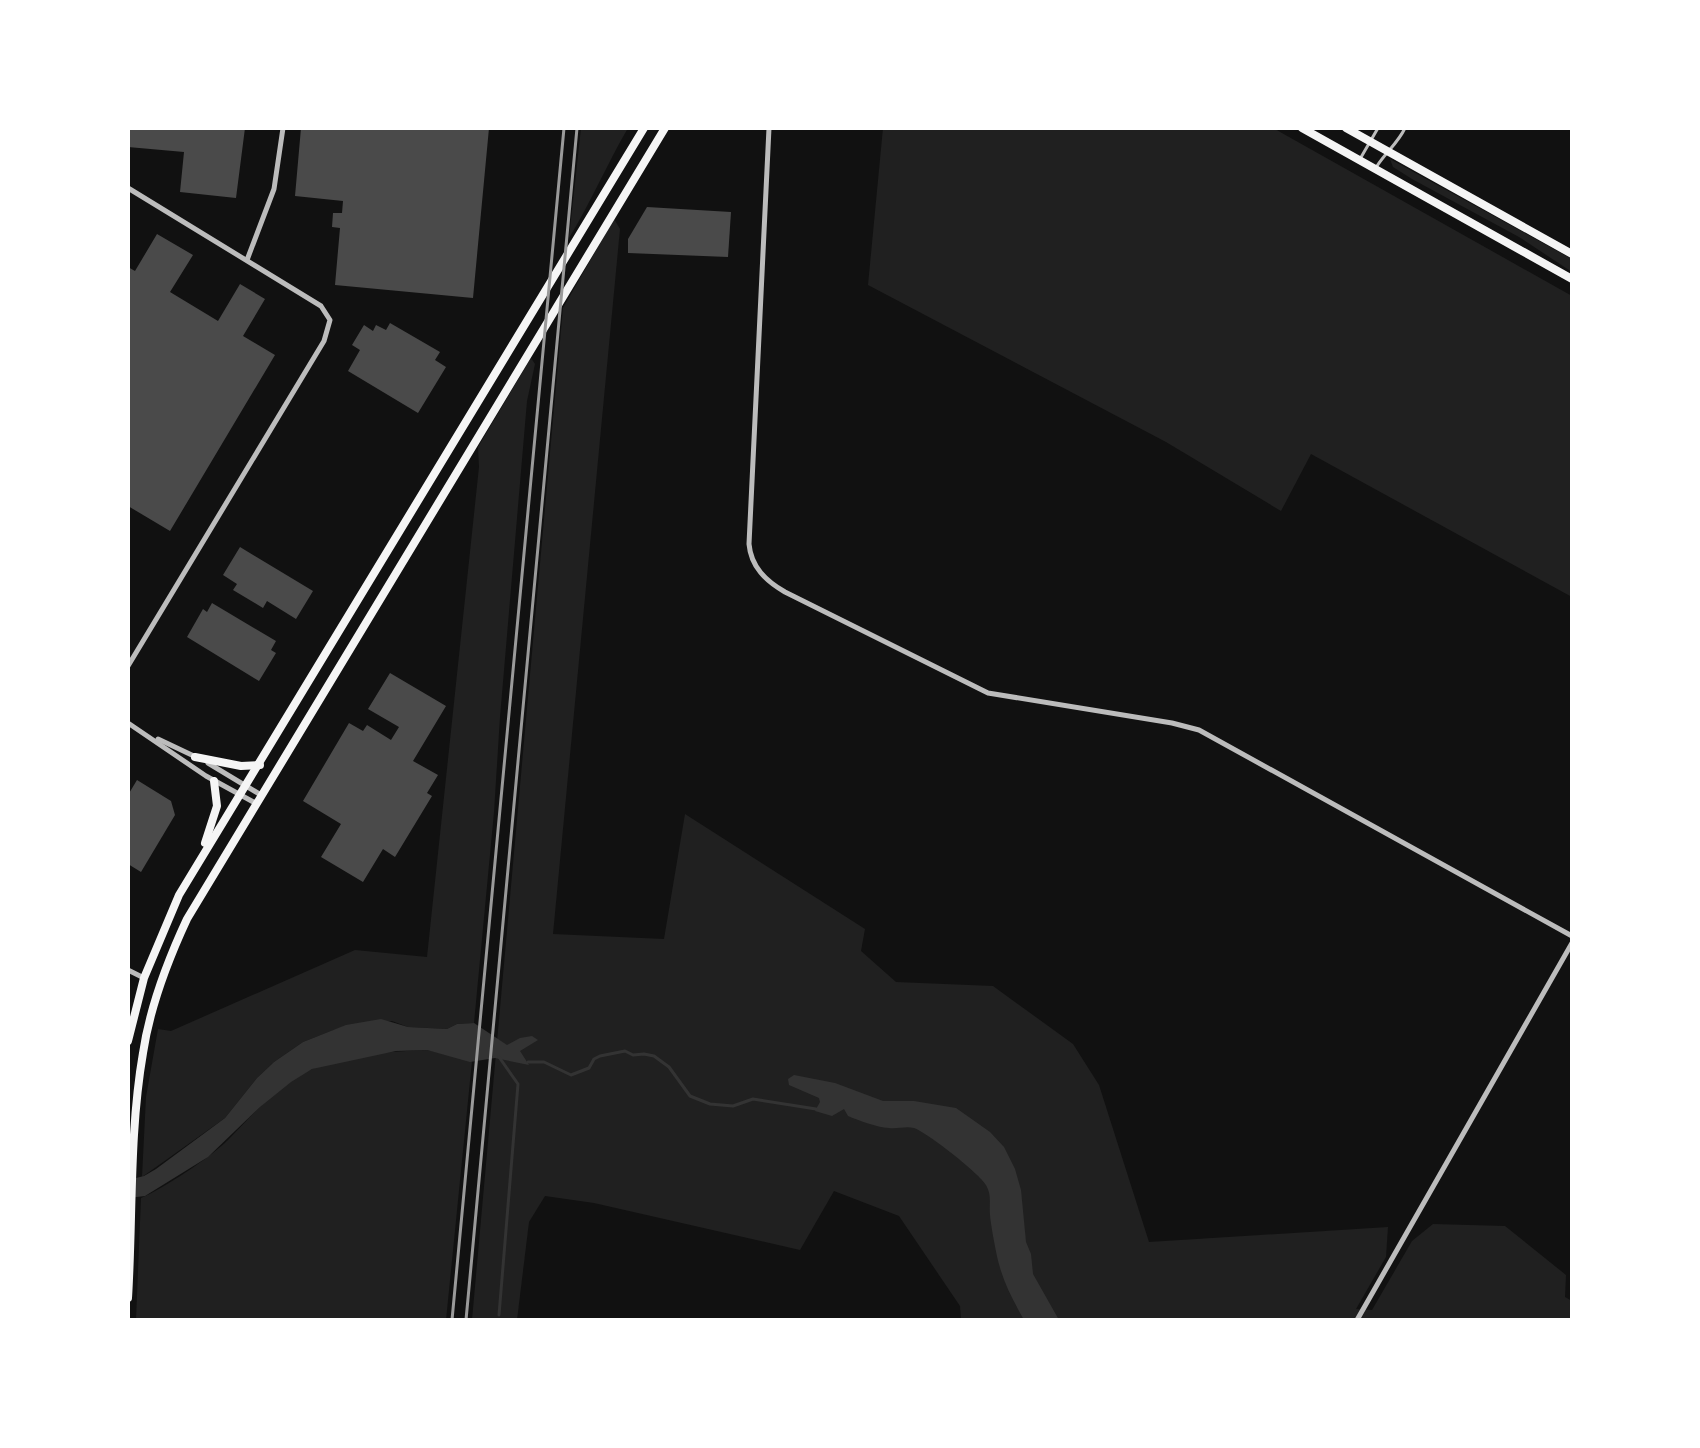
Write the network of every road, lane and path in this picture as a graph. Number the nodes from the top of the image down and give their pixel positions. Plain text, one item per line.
1 (283, 128) edge
2 (644, 128) edge
3 (665, 128) edge
4 (769, 128) edge
5 (1302, 128) edge
6 (1346, 128) edge
7 (1378, 128) edge
8 (1405, 128) edge
9 (1370, 142) junction
10 (1386, 152) junction
11 (1359, 160) junction
12 (1376, 169) junction
13 (128, 188) edge
14 (1572, 254) edge
15 (247, 260) junction
16 (1572, 279) edge
17 (128, 666) edge
18 (128, 723) edge
19 (146, 734) junction
20 (195, 757) junction
21 (260, 765) junction
22 (214, 781) junction
23 (246, 785) junction
24 (263, 795) junction
25 (239, 796) junction
26 (257, 804) junction
27 (196, 866) junction
28 (1572, 936) edge
29 (1572, 943) edge
30 (128, 970) edge
31 (144, 978) junction
32 (128, 1041) edge
33 (128, 1298) edge
34 (1357, 1320) edge

1 - 15 street
2 - 21 main road
3 - 24 main road
4 - 28 street
5 - 11 main road
6 - 9 main road
7 - 9 lane
8 - 10 lane
9 - 10 main road
9 - 11 lane
10 - 12 lane
10 - 14 main road
11 - 12 main road
12 - 16 main road
13 - 15 street
15 - 17 street
18 - 19 street
19 - 20 street
19 - 22 street
20 - 21 main road
20 - 23 street
21 - 23 main road
22 - 25 street
22 - 27 main road
23 - 24 street
23 - 25 main road
24 - 26 main road
25 - 26 street
25 - 27 main road
26 - 33 main road
27 - 31 main road
29 - 34 street
30 - 31 street
31 - 32 main road

